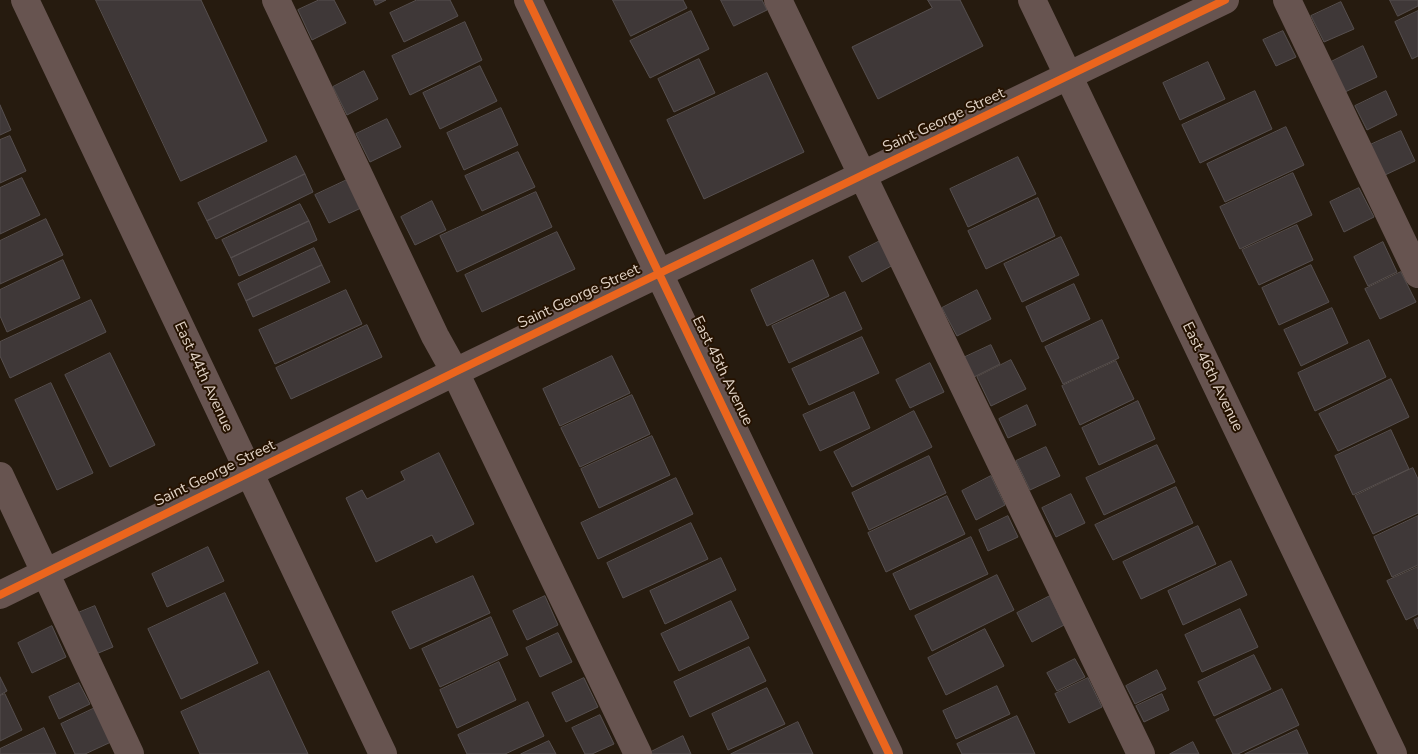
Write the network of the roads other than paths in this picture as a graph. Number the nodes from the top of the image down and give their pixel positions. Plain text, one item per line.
1 (25, 0) edge
2 (276, 0) edge
3 (528, 0) edge
4 (778, 0) edge
5 (1032, 0) edge
6 (1225, 0) edge
7 (1287, 0) edge
8 (1068, 77) junction
9 (862, 175) junction
10 (660, 274) junction
11 (1418, 274) edge
12 (455, 372) junction
13 (249, 472) junction
14 (0, 476) edge
15 (45, 573) junction
16 (0, 595) edge
17 (130, 754) edge
18 (383, 754) edge
19 (638, 754) edge
20 (889, 754) edge
21 (1141, 754) edge
22 (1393, 754) edge

1 - 13 street, East 44th Avenue
2 - 12 street
3 - 10 street, East 45th Avenue
4 - 9 street
5 - 8 street, East 46th Avenue
6 - 8 street, Saint George Street
7 - 11 street
8 - 9 street, Saint George Street
8 - 22 street, East 46th Avenue
9 - 10 street, Saint George Street
9 - 21 street
10 - 12 street, Saint George Street
10 - 20 street, East 45th Avenue
12 - 13 street, Saint George Street
12 - 19 street
13 - 15 street, Saint George Street
13 - 18 street, East 44th Avenue
14 - 15 street
15 - 16 street, Saint George Street
15 - 17 street

